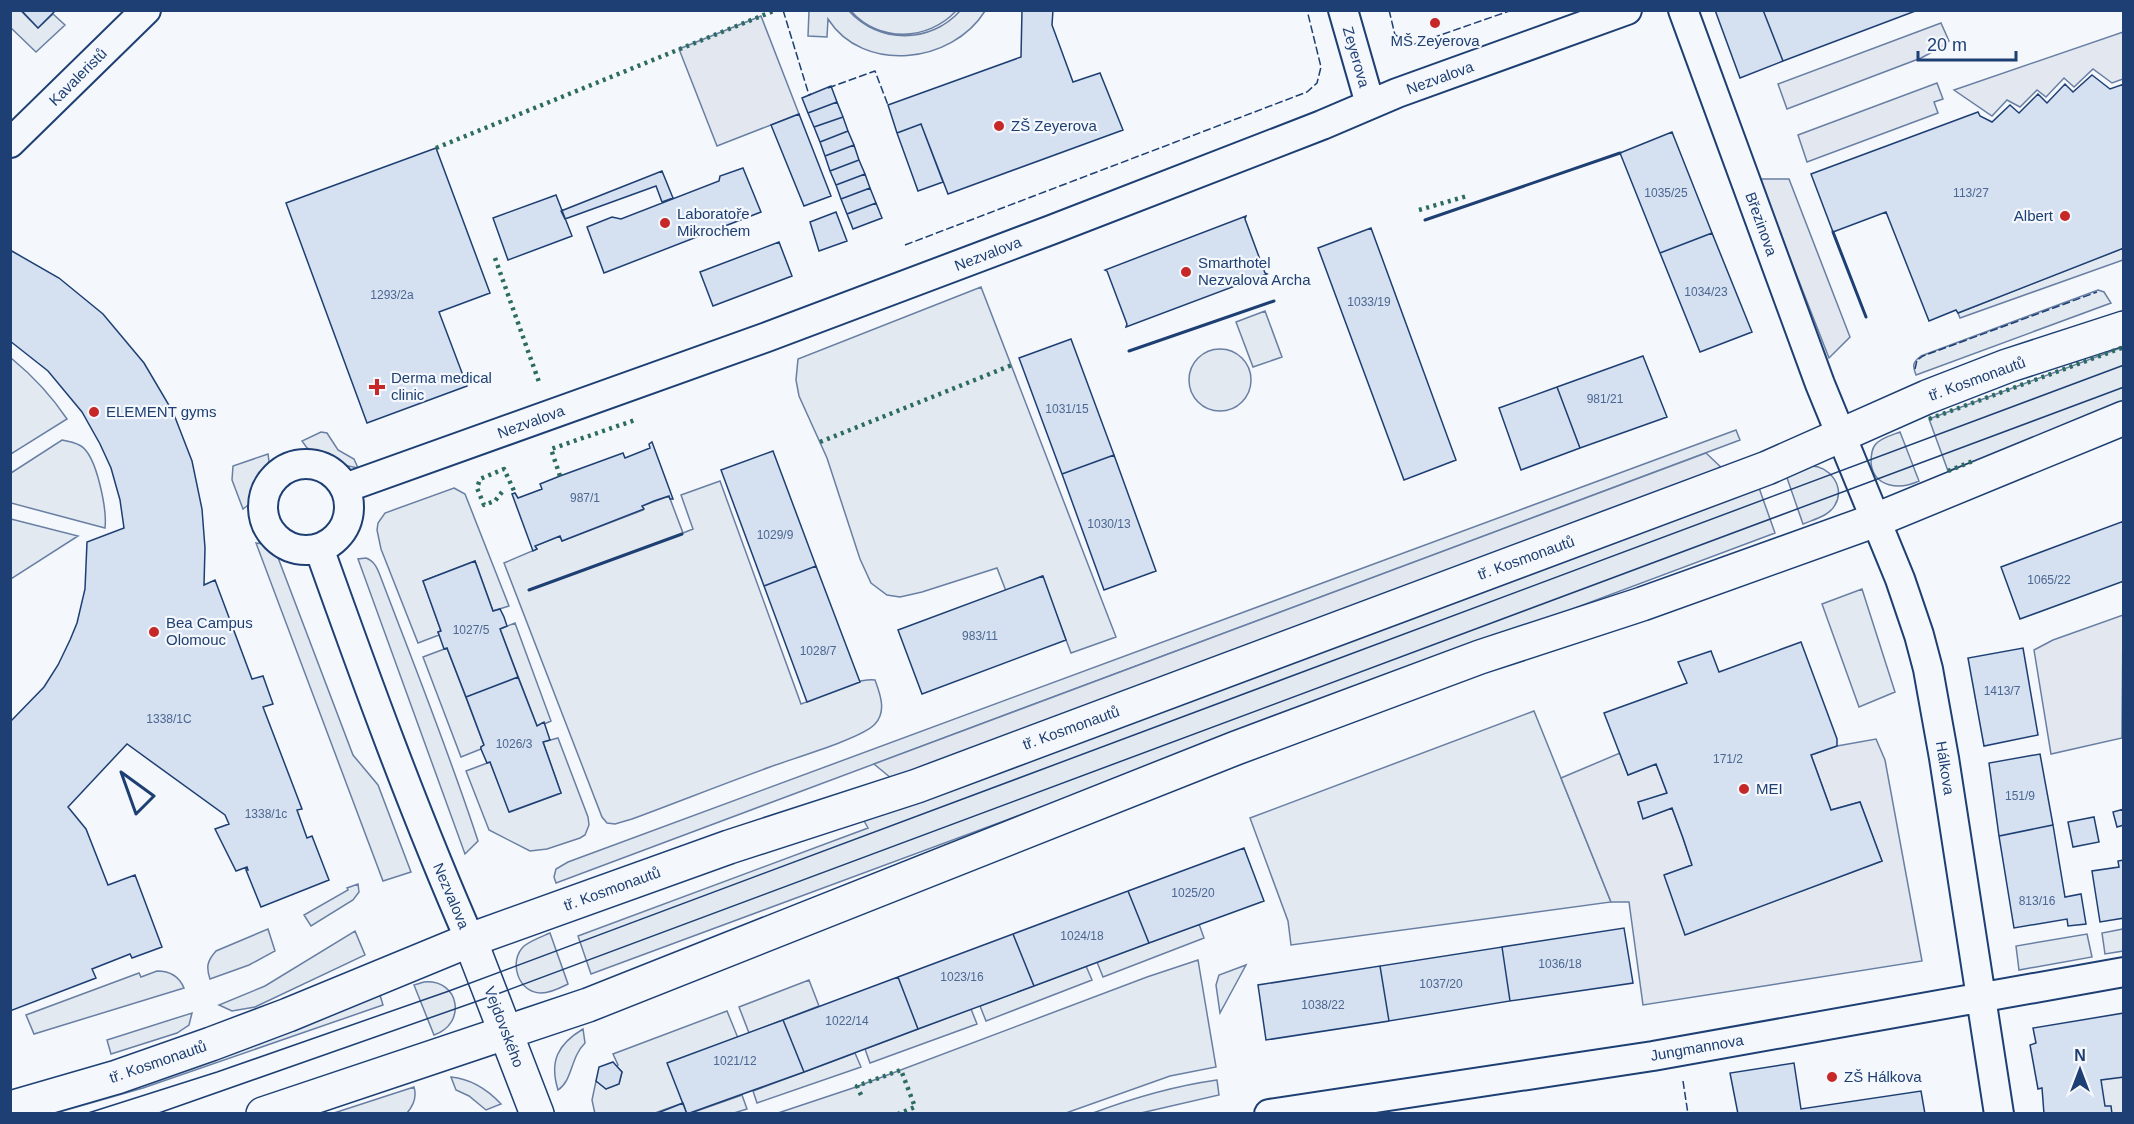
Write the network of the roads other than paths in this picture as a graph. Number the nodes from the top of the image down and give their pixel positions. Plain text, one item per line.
1 (146, 10) edge
2 (1343, 10) edge
3 (1683, 10) edge
4 (1622, 12) edge
5 (1370, 104) junction
6 (10, 143) edge
7 (2124, 328) edge
8 (2124, 418) edge
9 (1842, 436) junction
10 (345, 488) junction
11 (1876, 520) junction
12 (319, 548) junction
13 (470, 940) junction
14 (2124, 972) edge
15 (1981, 998) junction
16 (506, 1034) junction
17 (10, 1108) edge
18 (263, 1113) edge
19 (537, 1113) edge
20 (1269, 1113) edge
21 (1998, 1113) edge

1 - 6 street, Kavaleristů
2 - 5 street, Zeyerova
3 - 9 street, Březinova
4 - 5 street, Nezvalova
5 - 10 street, Nezvalova
7 - 9 street, tř. Kosmonautů
8 - 11 street
9 - 11 street, Hálkova
9 - 13 street, tř. Kosmonautů
10 - 12 street
10 - 12 street
11 - 15 street, Hálkova
11 - 16 street
12 - 13 street, Nezvalova
13 - 16 street, Vejdovského
13 - 17 street, tř. Kosmonautů
14 - 15 street, Jungmannova
15 - 20 street, Jungmannova
15 - 21 street, Hálkova
16 - 18 street
16 - 19 street, Vejdovského

